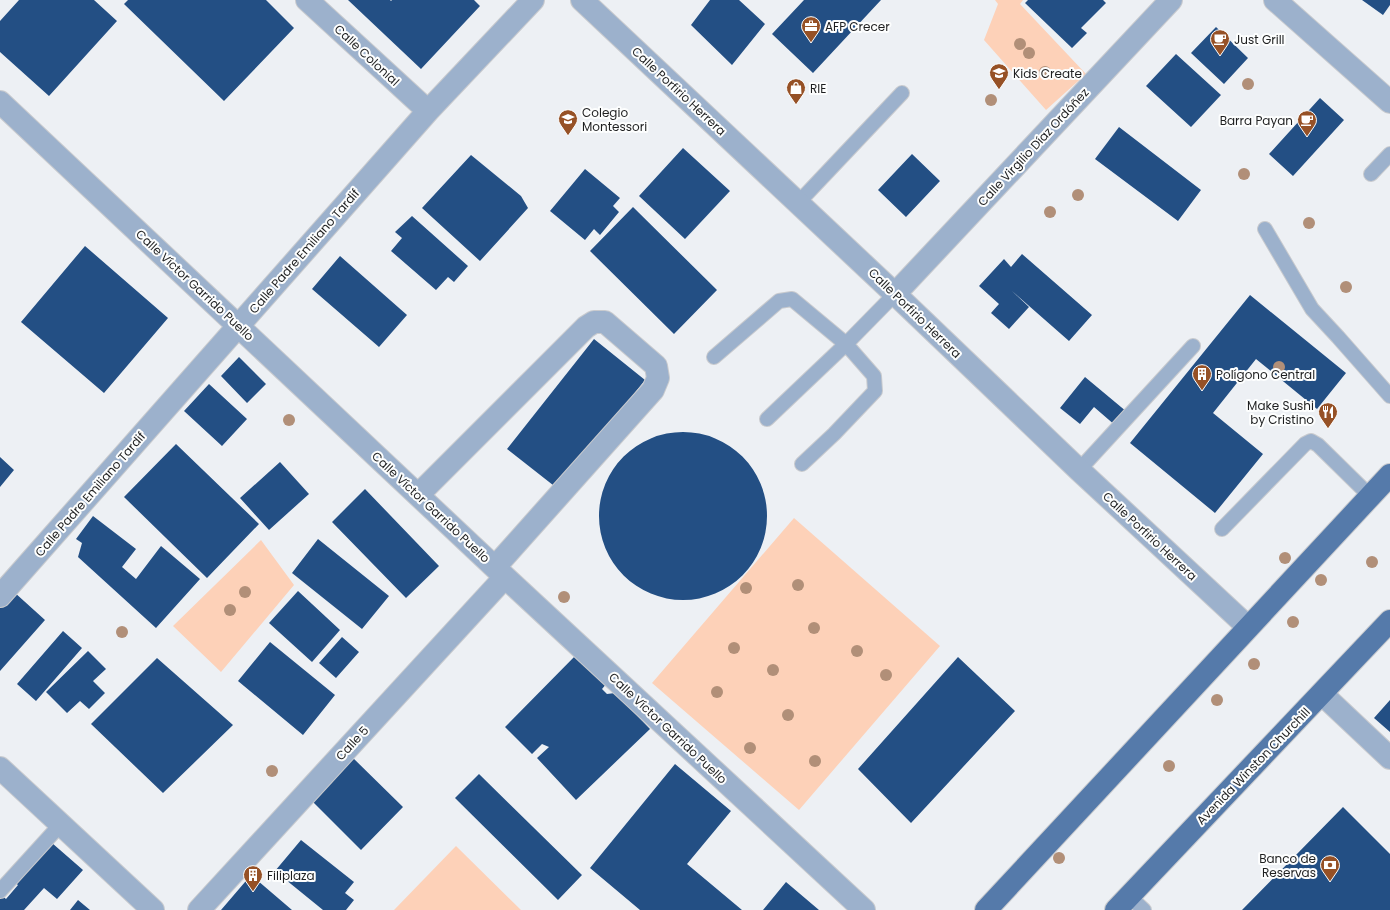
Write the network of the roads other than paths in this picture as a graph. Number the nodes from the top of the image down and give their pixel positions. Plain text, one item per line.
1 (307, 0) edge
2 (533, 0) edge
3 (582, 0) edge
4 (1171, 0) edge
5 (1275, 0) edge
6 (902, 93) dead end
7 (0, 102) edge
8 (1390, 102) edge
9 (428, 111) junction
10 (1390, 154) edge
11 (1371, 174) dead end
12 (798, 203) junction
13 (1265, 229) dead end
14 (895, 294) junction
15 (238, 326) junction
16 (846, 344) junction
17 (1193, 346) dead end
18 (714, 357) dead end
19 (1390, 396) edge
20 (767, 419) dead end
21 (802, 464) dead end
22 (1079, 470) junction
23 (1390, 475) edge
24 (418, 495) junction
25 (1370, 496) junction
26 (1222, 529) dead end
27 (500, 572) junction
28 (0, 596) edge
29 (1390, 621) edge
30 (1248, 627) junction
31 (1322, 694) junction
32 (1390, 758) edge
33 (0, 768) edge
34 (61, 824) junction
35 (0, 891) edge
36 (1130, 905) edge
37 (154, 910) edge
38 (199, 910) edge
39 (864, 910) edge
40 (986, 910) edge

1 - 9 street, Calle Colonial
2 - 9 street, Calle Padre Emiliano Tardif
3 - 12 street, Calle Porfirio Herrera
4 - 14 street, Calle Virgilio Díaz Ordóñez
5 - 8 street
6 - 12 lane
7 - 15 street, Calle Víctor Garrido Puello
9 - 15 street, Calle Padre Emiliano Tardif
10 - 11 lane
12 - 14 street, Calle Porfirio Herrera
13 - 19 lane
14 - 16 lane
14 - 22 street, Calle Porfirio Herrera
15 - 24 street, Calle Víctor Garrido Puello
15 - 28 street, Calle Padre Emiliano Tardif
16 - 18 lane
16 - 20 lane
16 - 21 lane
17 - 22 lane
22 - 30 street, Calle Porfirio Herrera
23 - 25 main road
24 - 27 street, Calle Víctor Garrido Puello
24 - 27 street, Calle 5
25 - 26 lane
25 - 30 main road
27 - 38 street, Calle 5
27 - 39 street, Calle Víctor Garrido Puello
29 - 31 main road, Avenida Winston Churchill
30 - 40 main road
31 - 32 street
31 - 36 main road, Avenida Winston Churchill
33 - 34 street
34 - 35 lane
34 - 37 street

